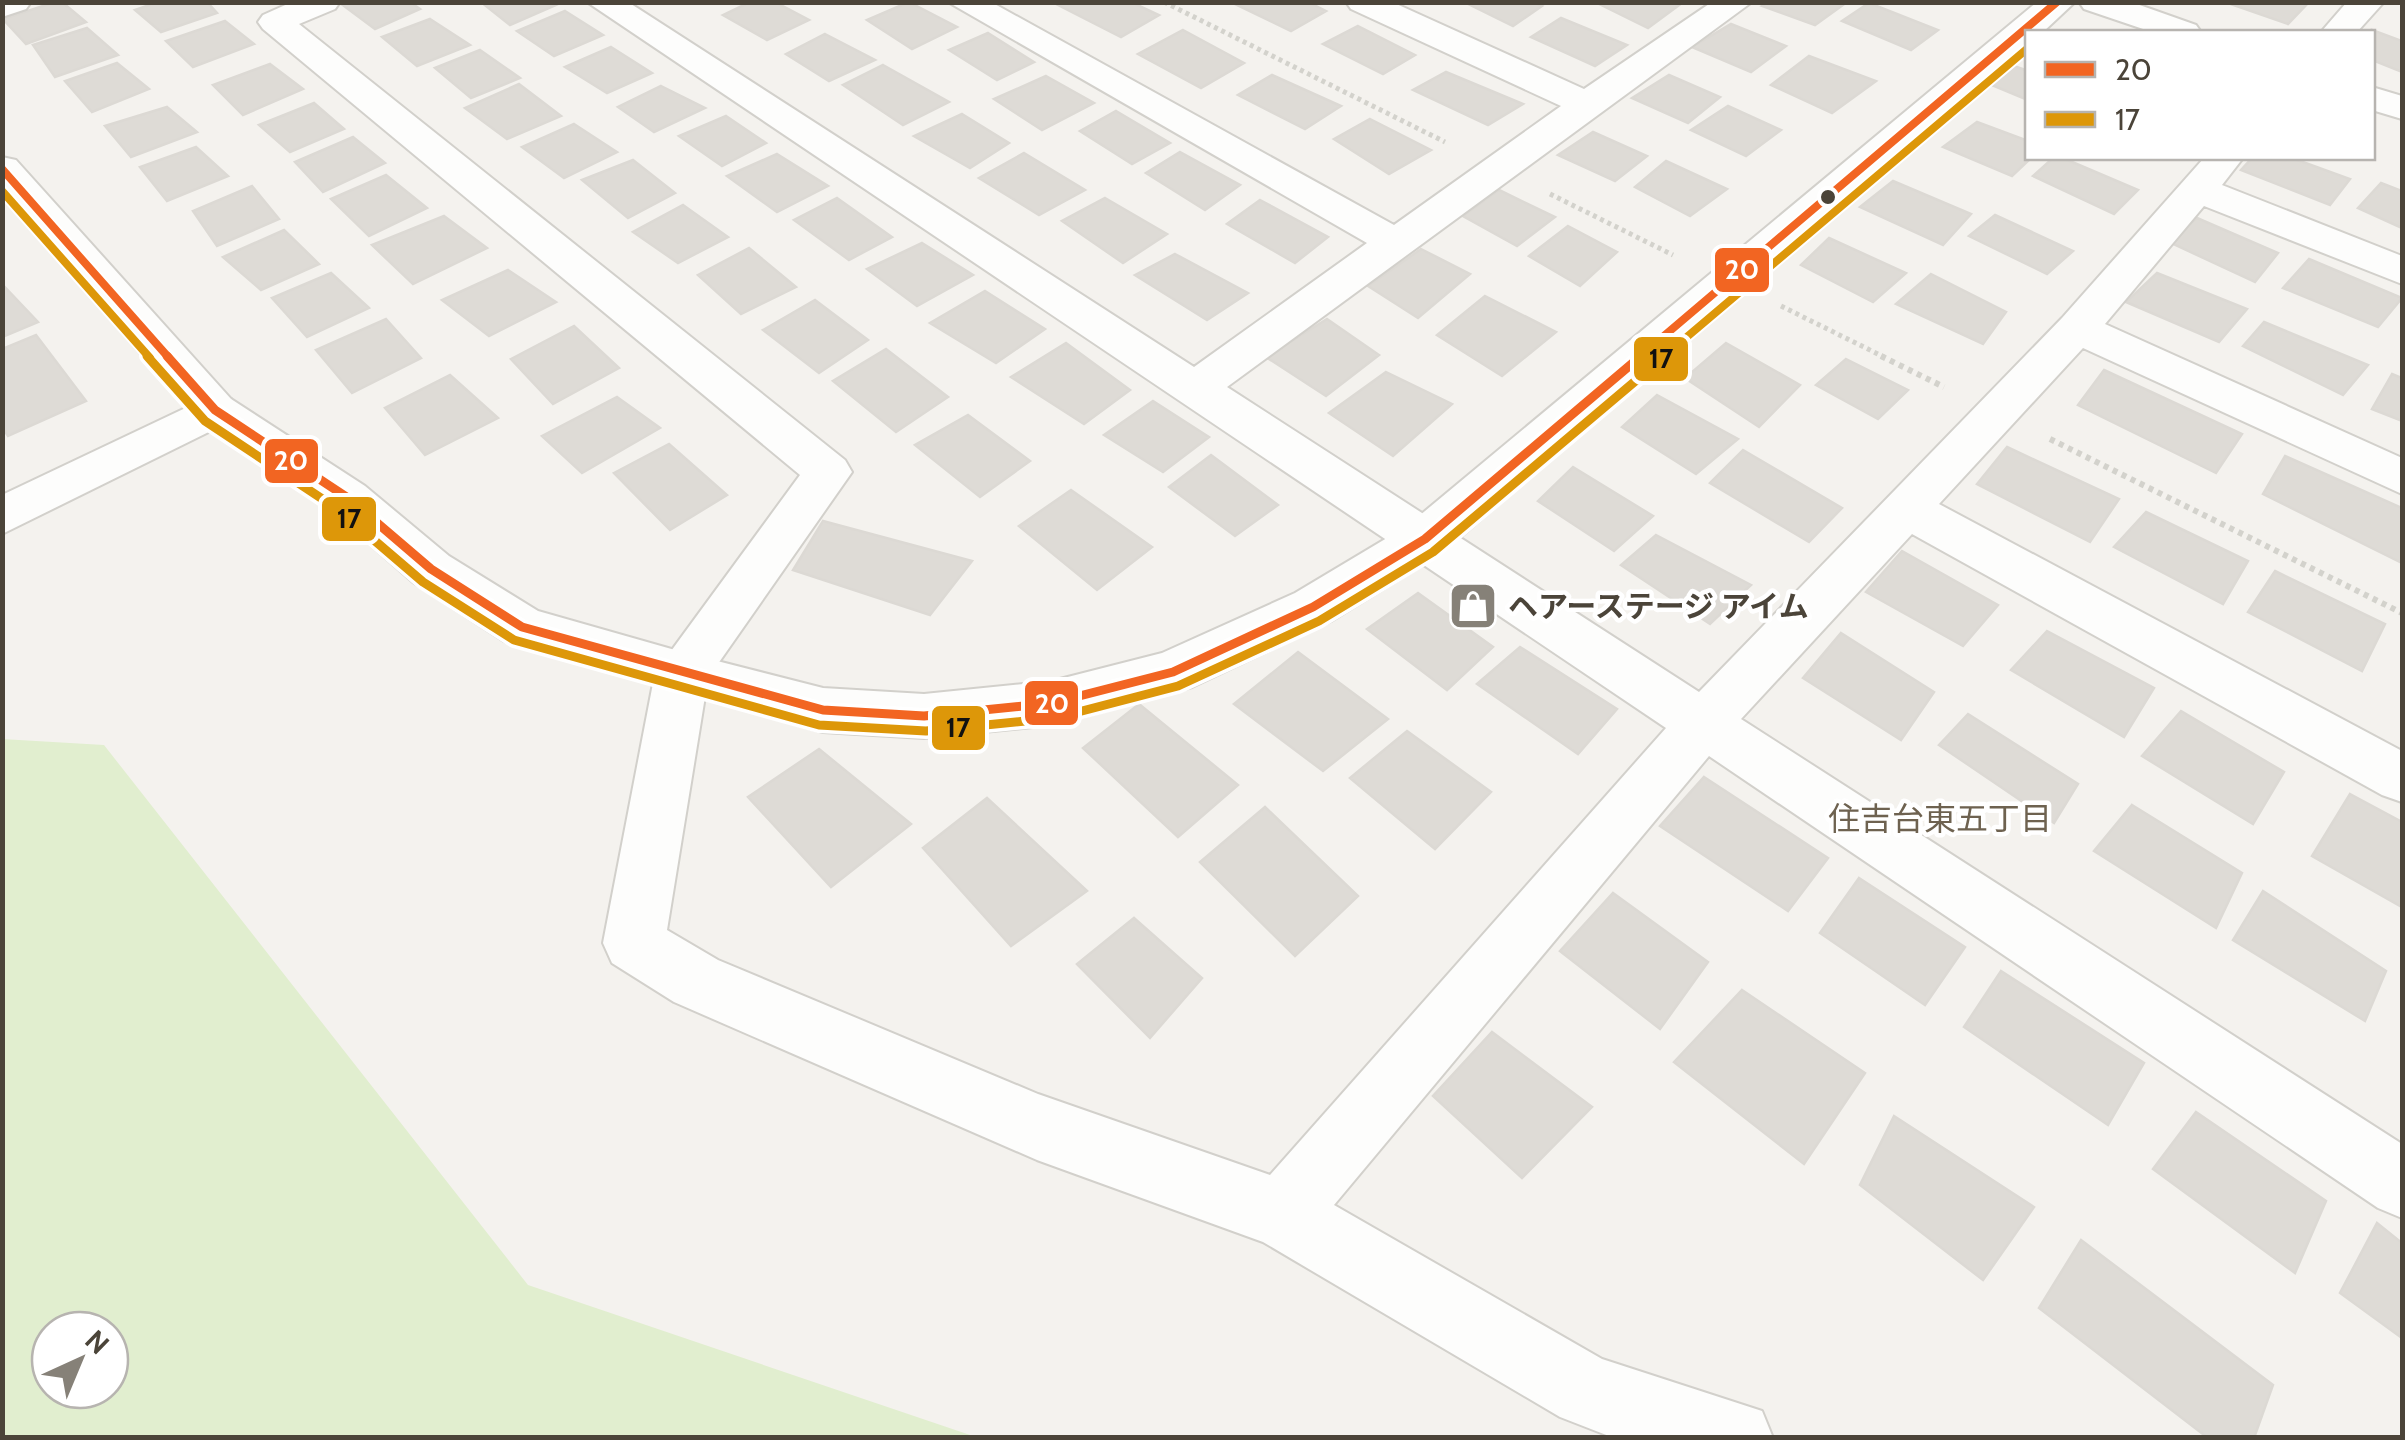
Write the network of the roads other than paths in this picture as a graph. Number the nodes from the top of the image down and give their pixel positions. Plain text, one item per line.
1 (14, 2) edge
2 (323, 2) edge
3 (604, 2) edge
4 (965, 2) edge
5 (1364, 2) edge
6 (2058, 2) edge
7 (2096, 2) edge
8 (2367, 2) edge
9 (1730, 3) edge
10 (2, 6) edge
11 (2178, 30) edge
12 (2340, 30) edge
13 (2375, 99) edge
14 (1587, 104) junction
15 (2402, 108) edge
16 (2222, 160) edge
17 (2, 168) edge
18 (2196, 188) junction
19 (1395, 242) junction
20 (2402, 271) edge
21 (2077, 328) junction
22 (1198, 386) junction
23 (214, 410) junction
24 (2402, 477) edge
25 (1906, 508) junction
26 (2, 516) edge
27 (1424, 538) junction
28 (682, 673) junction
29 (1702, 726) junction
30 (2402, 778) edge
31 (2402, 1184) edge
32 (1282, 1214) junction
33 (1735, 1438) edge

1 - 10 street
2 - 28 street
3 - 22 street
4 - 19 street
5 - 14 street
6 - 27 street
7 - 11 street
8 - 12 street
9 - 14 street
13 - 15 street
14 - 19 street
16 - 18 street
17 - 23 street
18 - 20 street
18 - 21 street
19 - 22 street
21 - 24 street
21 - 25 street
22 - 27 street
23 - 26 street
23 - 28 street
25 - 29 street
25 - 30 street
27 - 28 street
27 - 29 street
28 - 32 street
29 - 31 street
29 - 32 street
32 - 33 street

